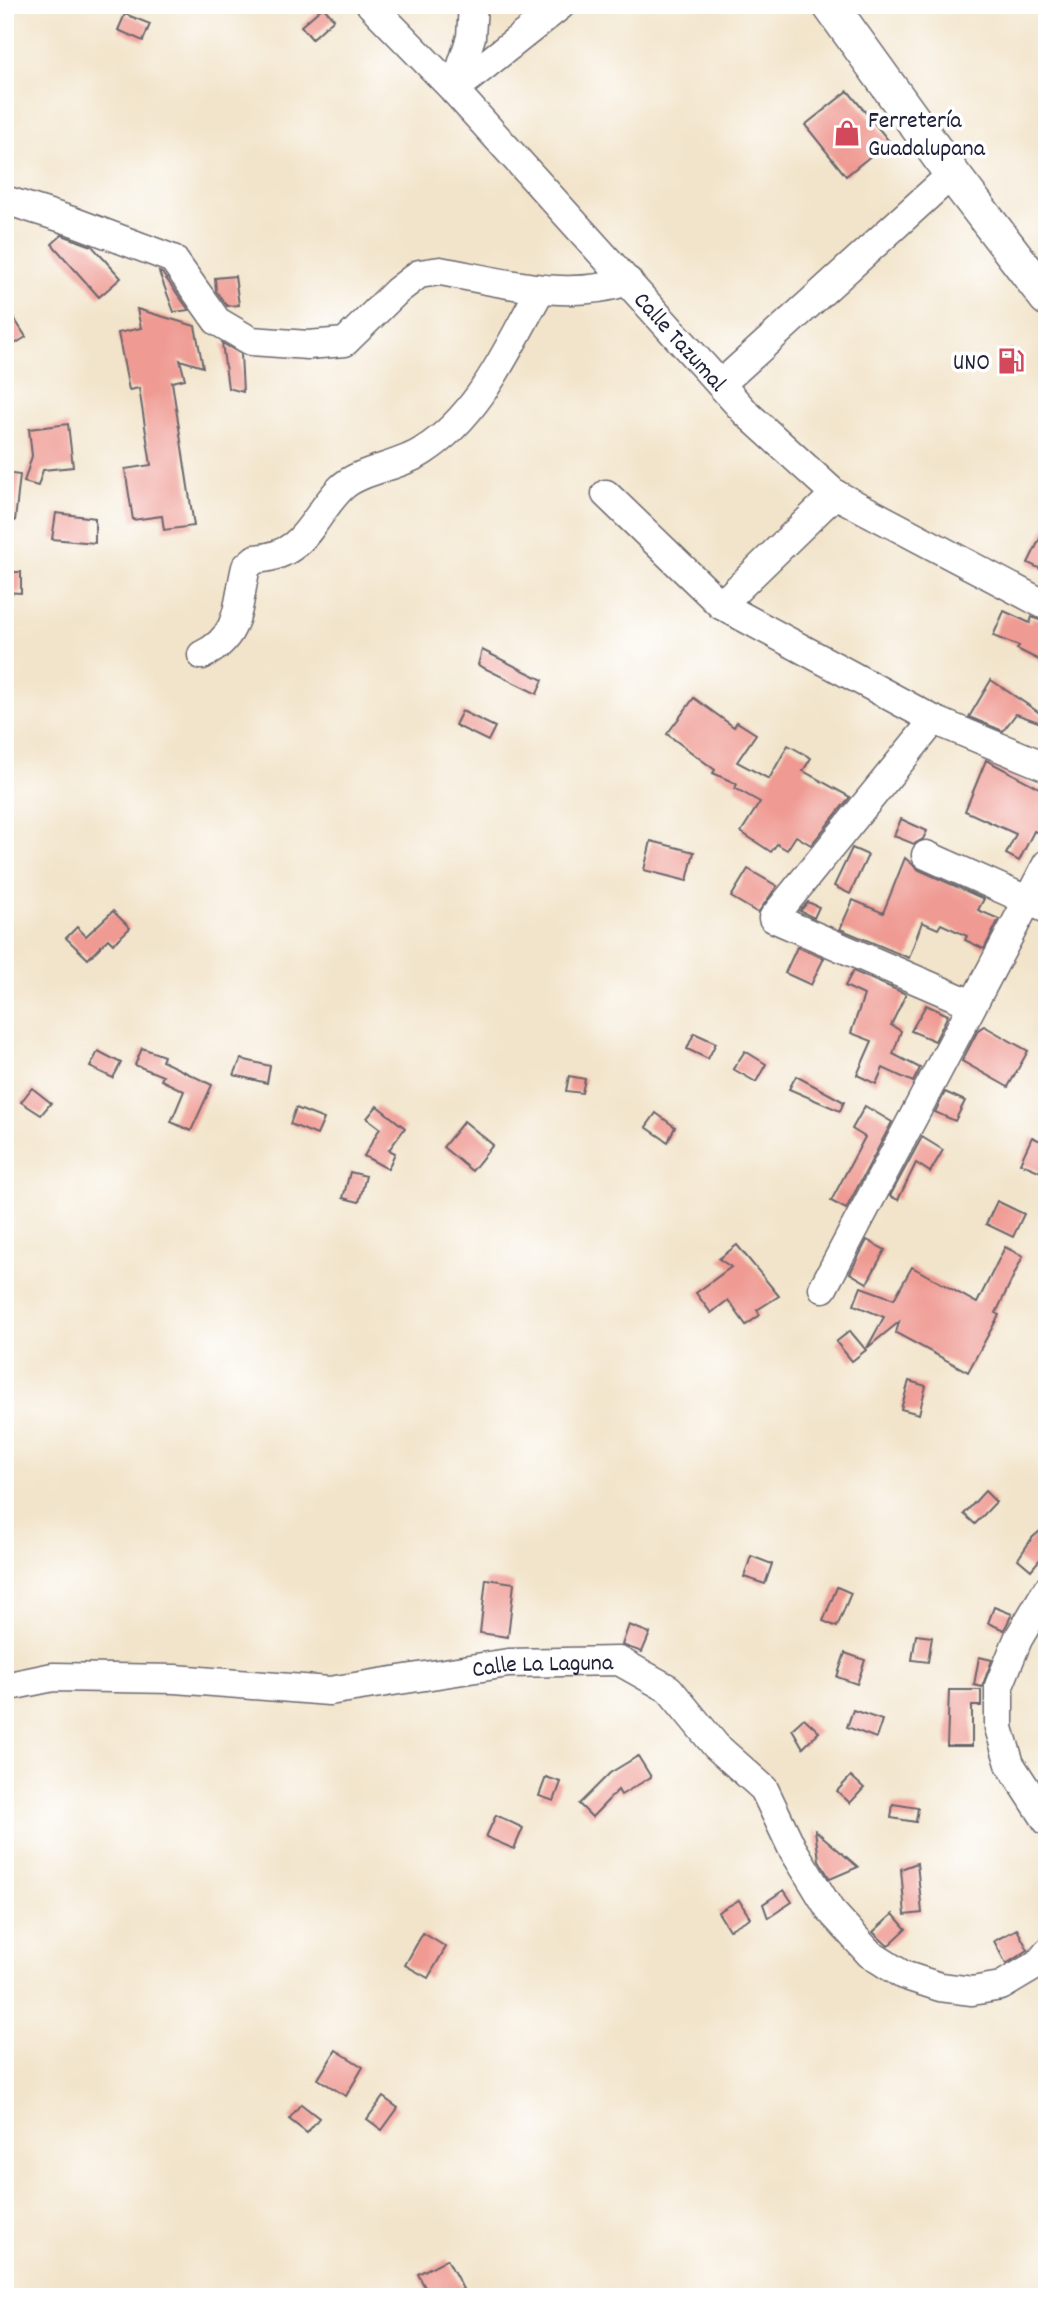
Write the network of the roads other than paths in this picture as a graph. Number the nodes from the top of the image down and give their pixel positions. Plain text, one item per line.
1 (473, 5) edge
2 (561, 5) edge
3 (830, 5) edge
4 (370, 6) edge
5 (454, 90) junction
6 (951, 174) junction
7 (5, 200) edge
8 (628, 281) junction
9 (541, 289) junction
10 (1047, 298) edge
11 (721, 384) junction
12 (835, 494) junction
13 (606, 495) dead end
14 (721, 605) junction
15 (1047, 606) edge
16 (202, 654) dead end
17 (934, 720) junction
18 (1047, 767) edge
19 (926, 855) dead end
20 (1047, 864) edge
21 (1036, 906) edge
22 (972, 1004) junction
23 (823, 1288) dead end
24 (1047, 1590) edge
25 (5, 1687) edge
26 (1047, 1821) edge
27 (1047, 1953) edge

1 - 5 street
2 - 5 street
3 - 6 main road
4 - 5 street, Calle Tazumal
5 - 8 street, Calle Tazumal
6 - 10 main road
6 - 11 street
7 - 9 street
8 - 9 street
8 - 11 street, Calle Tazumal
9 - 16 street
11 - 12 street, Calle Tazumal
12 - 14 street
12 - 15 street, Calle Tazumal
13 - 14 street
14 - 17 street
17 - 18 street
17 - 22 street
19 - 21 street
20 - 21 street
21 - 22 street
22 - 23 street
24 - 26 street
25 - 27 street, Calle La Laguna

